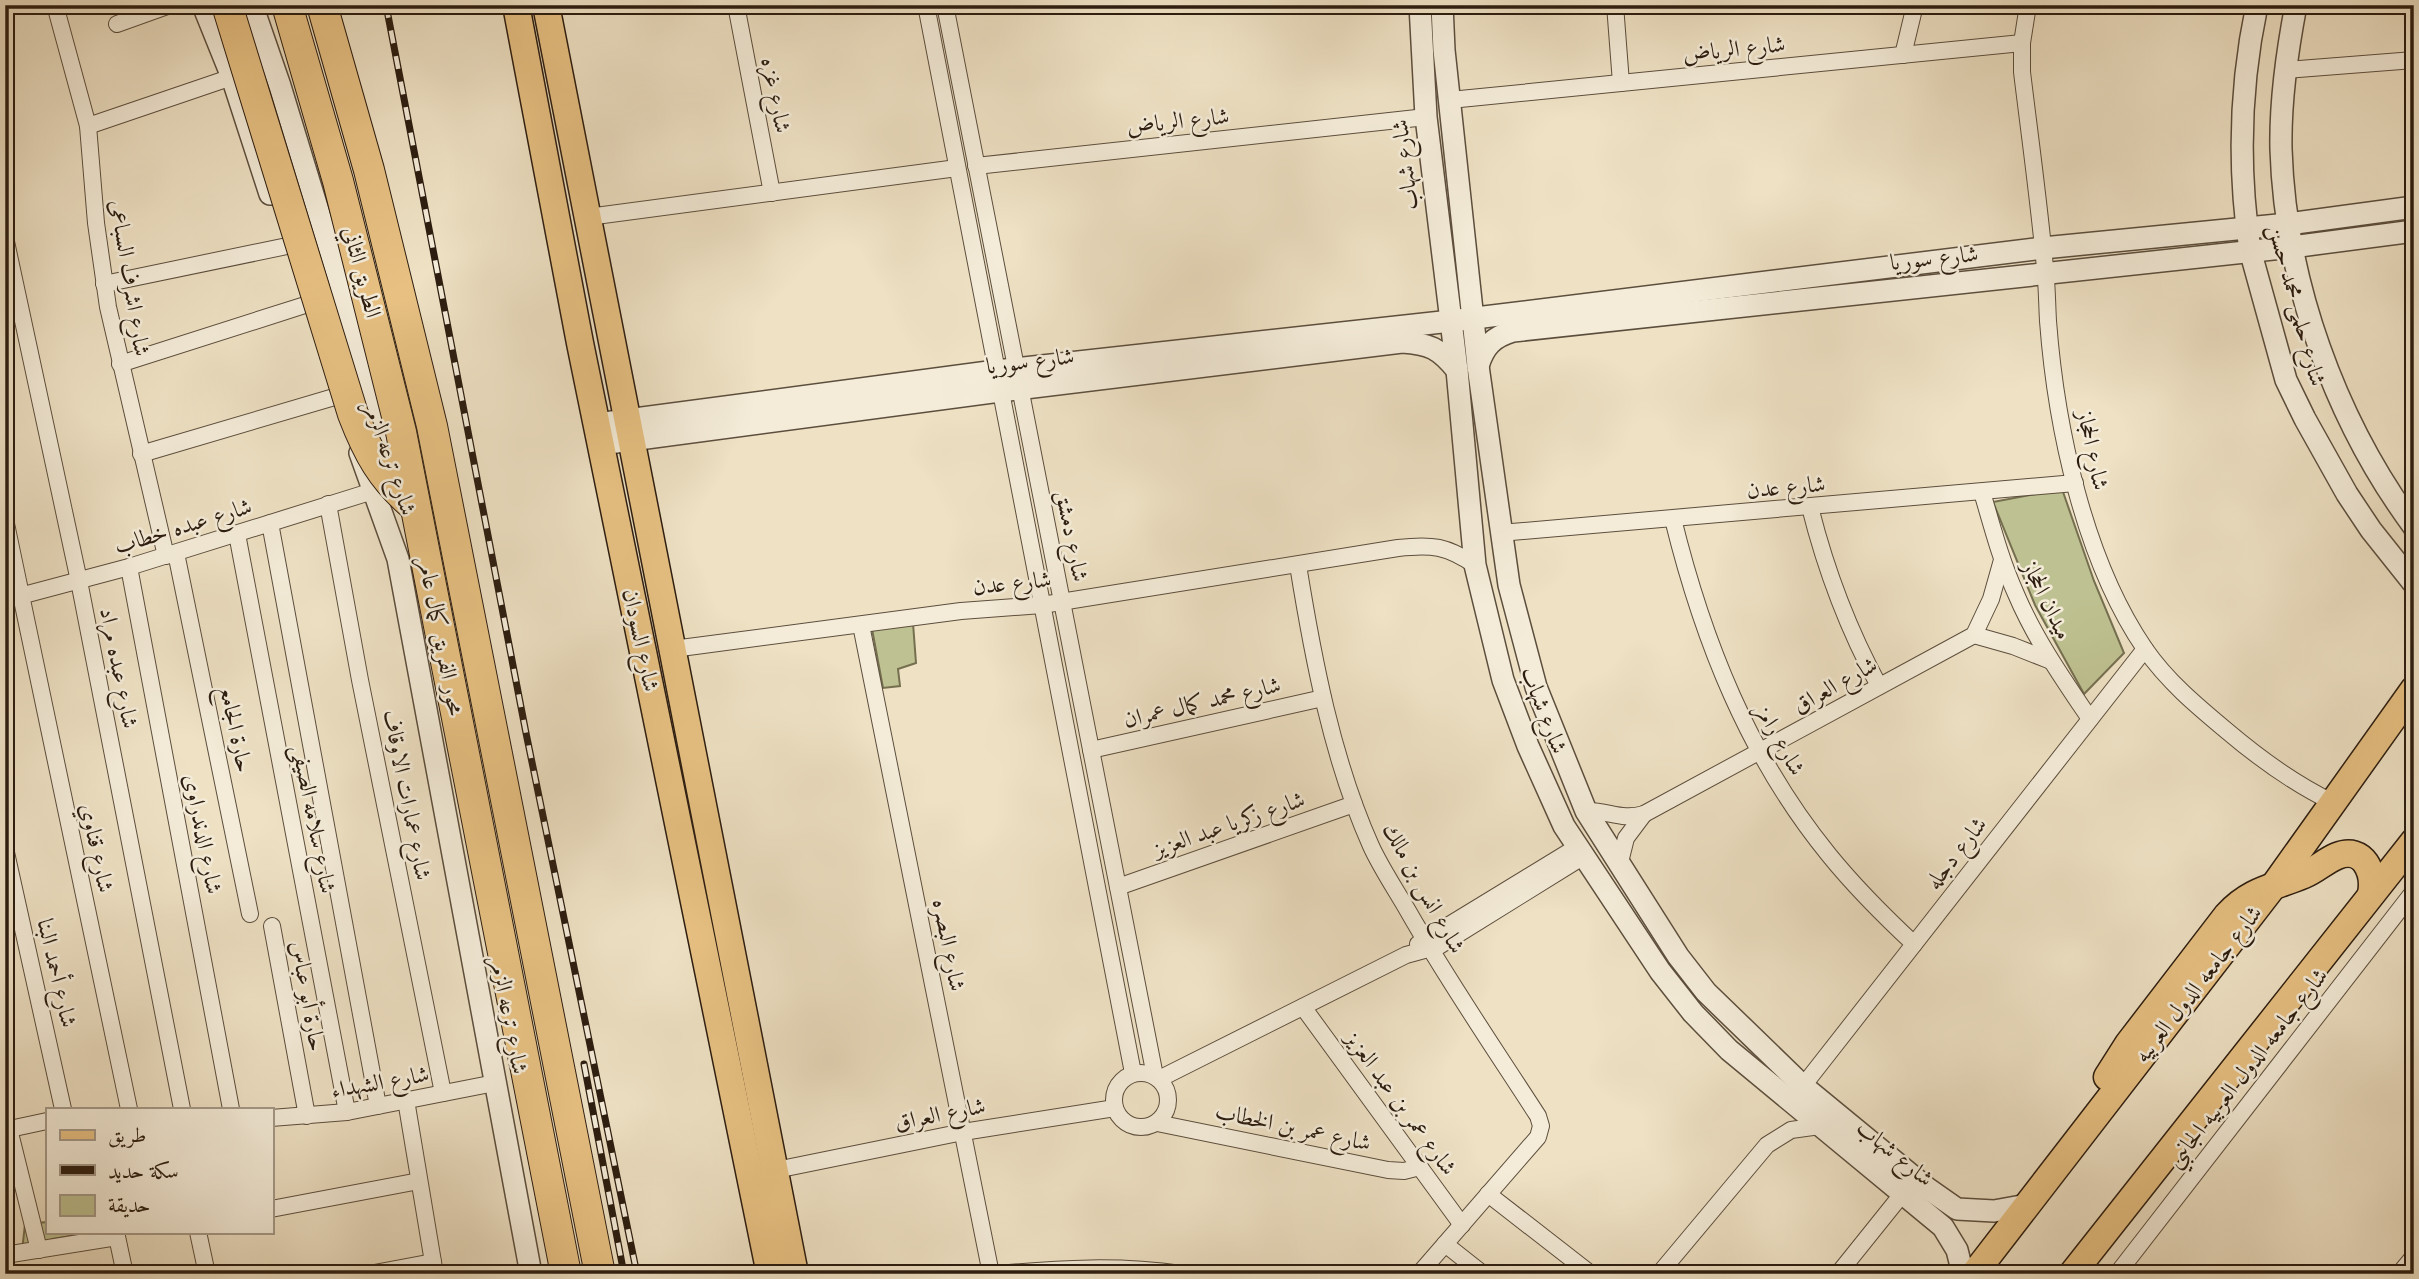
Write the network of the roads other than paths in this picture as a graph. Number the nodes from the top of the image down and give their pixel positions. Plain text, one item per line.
1 (55, 5) edge
2 (170, 5) edge
3 (203, 5) edge
4 (227, 5) edge
5 (252, 5) edge
6 (287, 5) edge
7 (322, 5) edge
8 (516, 5) edge
9 (533, 5) edge
10 (546, 5) edge
11 (736, 5) edge
12 (1420, 5) edge
13 (1442, 5) edge
14 (1615, 5) edge
15 (1915, 5) edge
16 (2028, 5) edge
17 (2257, 5) edge
18 (2296, 5) edge
19 (948, 6) edge
20 (926, 8) edge
21 (117, 24) dead end
22 (2022, 43) junction
23 (1903, 55) junction
24 (2414, 60) edge
25 (2285, 70) junction
26 (232, 77) junction
27 (1621, 83) junction
28 (1450, 100) junction
29 (1426, 117) junction
30 (88, 127) junction
31 (976, 166) junction
32 (957, 168) junction
33 (772, 192) junction
34 (2414, 207) edge
35 (588, 216) junction
36 (2288, 224) junction
37 (2247, 228) junction
38 (2414, 231) edge
39 (5, 237) edge
40 (287, 246) junction
41 (2292, 247) junction
42 (2043, 248) junction
43 (2250, 250) junction
44 (1468, 271) junction
45 (2046, 272) junction
46 (1445, 276) junction
47 (104, 284) junction
48 (305, 305) junction
49 (1642, 307) junction
50 (1473, 318) junction
51 (1451, 321) junction
52 (580, 343) junction
53 (120, 364) junction
54 (1478, 366) junction
55 (1457, 370) junction
56 (1008, 380) junction
57 (341, 395) junction
58 (630, 430) junction
59 (599, 434) junction
60 (141, 454) junction
61 (2075, 483) junction
62 (373, 491) junction
63 (1982, 492) junction
64 (328, 505) junction
65 (414, 506) junction
66 (1810, 507) junction
67 (5, 519) edge
68 (1673, 519) junction
69 (270, 523) junction
70 (2414, 527) edge
71 (1500, 533) junction
72 (237, 534) junction
73 (171, 555) junction
74 (398, 559) junction
75 (2002, 560) junction
76 (1298, 565) junction
77 (1475, 565) junction
78 (129, 567) junction
79 (2412, 579) edge
80 (79, 582) junction
81 (13, 598) edge
82 (1061, 601) junction
83 (1042, 605) junction
84 (861, 625) junction
85 (1974, 635) junction
86 (673, 649) junction
87 (2145, 649) junction
88 (2051, 661) junction
89 (1880, 686) junction
90 (2414, 689) edge
91 (1324, 698) junction
92 (2090, 719) junction
93 (1091, 750) junction
94 (1759, 752) junction
95 (513, 781) dead end
96 (441, 793) junction
97 (2332, 802) junction
98 (1354, 804) junction
99 (1586, 811) junction
100 (1644, 814) junction
101 (2414, 841) edge
102 (5, 848) edge
103 (1581, 851) junction
104 (1619, 866) junction
105 (2275, 884) junction
106 (1118, 887) junction
107 (2414, 891) edge
108 (2371, 894) junction
109 (540, 912) dead end
110 (250, 914) dead end
111 (272, 926) dead end
112 (468, 936) junction
113 (1914, 944) junction
114 (1427, 945) junction
115 (1303, 1007) junction
116 (1133, 1073) junction
117 (1157, 1077) junction
118 (495, 1083) junction
119 (1803, 1086) junction
120 (443, 1093) junction
121 (406, 1100) junction
122 (378, 1106) junction
123 (64, 1108) edge
124 (129, 1108) edge
125 (182, 1108) edge
126 (232, 1108) edge
127 (1115, 1108) junction
128 (346, 1112) junction
129 (307, 1116) junction
130 (273, 1118) edge
131 (46, 1121) edge
132 (1157, 1123) junction
133 (1820, 1126) junction
134 (7, 1129) edge
135 (963, 1132) junction
136 (1420, 1167) junction
137 (763, 1173) junction
138 (419, 1181) junction
139 (1903, 1193) junction
140 (1488, 1194) junction
141 (2027, 1205) junction
142 (273, 1209) edge
143 (1957, 1209) junction
144 (1462, 1225) junction
145 (1943, 1227) junction
146 (117, 1234) edge
147 (198, 1234) edge
148 (1445, 1244) junction
149 (38, 1250) junction
150 (5, 1255) edge
151 (2414, 1256) edge
152 (434, 1268) edge
153 (125, 1274) edge
154 (207, 1274) edge
155 (369, 1274) edge
156 (531, 1274) edge
157 (566, 1274) edge
158 (600, 1274) edge
159 (769, 1274) edge
160 (795, 1274) edge
161 (991, 1274) edge
162 (999, 1274) edge
163 (1181, 1274) edge
164 (1419, 1274) edge
165 (1483, 1274) edge
166 (1591, 1274) edge
167 (1659, 1274) edge
168 (1838, 1274) edge
169 (1963, 1274) edge
170 (1975, 1274) edge
171 (2073, 1274) edge
172 (2116, 1274) edge
173 (2399, 1274) edge

1 - 30 street, شارع اشرف السباعى
2 - 21 street
3 - 26 street, شارع ترعه الزمر
4 - 65 highway, bridge
5 - 74 street, الطريق الثاني
6 - 65 highway, محور الفريق كمال عامر, bridge
7 - 158 highway, محور الفريق كمال عامر, bridge
8 - 52 main road, شارع السودان
9 - 52 main road
10 - 35 main road, شارع السودان
11 - 33 street, شارع غزه
12 - 29 street, شارع شهاب
13 - 28 street, شارع شهاب
14 - 27 street
15 - 23 street
16 - 22 street, شارع الحجاز
17 - 37 street, شارع حلمى محمد حسن
18 - 25 street, شارع حلمى محمد حسن
19 - 20 street
19 - 31 street, شارع دمشق
20 - 32 street, شارع دمشق
22 - 23 street, شارع الرياض
22 - 42 street, شارع الحجاز
23 - 27 street, شارع الرياض
24 - 25 street
25 - 36 street, شارع حلمى محمد حسن
26 - 30 street
26 - 40 street, شارع ترعه الزمر
27 - 28 street, شارع الرياض
28 - 44 street, شارع شهاب
29 - 31 street, شارع الرياض
29 - 46 street, شارع شهاب
30 - 47 street, شارع اشرف السباعى
31 - 56 street, شارع دمشق
32 - 33 street
32 - 56 street, شارع دمشق
33 - 35 street
34 - 36 street, شارع سوريا
35 - 58 main road, شارع السودان
36 - 37 street, شارع سوريا
36 - 41 street, شارع حلمى محمد حسن
37 - 42 street, شارع سوريا
37 - 43 street, شارع حلمى محمد حسن
38 - 41 street, شارع سوريا
39 - 80 street, شارع عبده مراد
40 - 47 street
40 - 48 street, شارع ترعه الزمر
41 - 43 street, شارع سوريا
41 - 70 street, شارع حلمى محمد حسن
42 - 45 street, شارع الحجاز
42 - 49 street, شارع سوريا
43 - 45 street, شارع سوريا
43 - 79 street, شارع حلمى محمد حسن
44 - 46 street
44 - 50 street, شارع شهاب
45 - 49 street, شارع سوريا
45 - 61 street, شارع الحجاز
46 - 51 street, شارع شهاب
47 - 53 street, شارع اشرف السباعى
48 - 53 street
48 - 57 street, شارع ترعه الزمر
49 - 50 street, شارع سوريا
49 - 54 street, شارع سوريا
50 - 51 street, شارع سوريا
50 - 54 street, شارع شهاب
51 - 55 street, شارع شهاب
51 - 56 street, شارع سوريا
52 - 59 main road, شارع السودان
53 - 60 street, شارع اشرف السباعى
54 - 71 street, شارع شهاب
55 - 56 street, شارع سوريا
55 - 77 street, شارع شهاب
56 - 58 street, شارع سوريا
56 - 82 street, شارع دمشق
56 - 83 street, شارع دمشق
57 - 60 street
57 - 62 street, شارع ترعه الزمر
58 - 59 street, شارع سوريا
58 - 86 main road, شارع السودان
59 - 137 main road, شارع السودان
60 - 73 street, شارع اشرف السباعى
61 - 63 street, شارع عدن
61 - 87 street, شارع الحجاز
62 - 64 street, شارع عبده خطاب
62 - 74 street, شارع ترعه الزمر
63 - 66 street, شارع عدن
63 - 75 street, ميدان الحجاز
64 - 69 street, شارع عبده خطاب
64 - 120 street, شارع عمارات الاوقاف
65 - 157 highway, محور الفريق كمال عامر, bridge
66 - 68 street, شارع عدن
66 - 89 street
67 - 81 street, شارع قناوي
68 - 71 street, شارع عدن
68 - 94 street, شارع رامز
69 - 72 street, شارع عبده خطاب
69 - 122 street
71 - 99 street, شارع شهاب
72 - 73 street, شارع عبده خطاب
72 - 128 street, شارع سلامه الصيفى
73 - 78 street, شارع عبده خطاب
73 - 110 street, حارة الجامع
74 - 96 street, شارع ترعه الزمر
75 - 85 street
75 - 88 street, ميدان الحجاز
76 - 77 street, شارع عدن
76 - 82 street, شارع عدن
76 - 91 street, شارع انس بن مالك
77 - 103 street, شارع شهاب
78 - 80 street, شارع عبده خطاب
78 - 126 street, شارع الدندراوى
80 - 81 street, شارع عبده خطاب
80 - 125 street, شارع عبده مراد
81 - 124 street, شارع قناوي
82 - 83 street, شارع عدن
82 - 93 street, شارع دمشق
83 - 84 street, شارع عدن
83 - 116 street, شارع دمشق
84 - 86 street, شارع عدن
84 - 135 street, شارع البصره
85 - 88 street
85 - 89 street, شارع العراق
86 - 137 main road, شارع السودان
87 - 92 street, شارع دجله
87 - 97 street, شارع الحجاز
88 - 92 street, ميدان الحجاز
89 - 94 street, شارع العراق
90 - 97 main road, شارع جامعه الدول العربيه
91 - 93 street, شارع محمد كمال عمران
91 - 98 street, شارع انس بن مالك
92 - 113 street, شارع دجله
93 - 106 street, شارع دمشق
94 - 100 street, شارع العراق
94 - 113 street, شارع رامز
95 - 96 street
96 - 112 street, شارع ترعه الزمر
97 - 105 main road, شارع جامعه الدول العربيه
98 - 106 street, شارع زكريا عبد العزيز
98 - 114 street, شارع انس بن مالك
99 - 100 street, شارع العراق
99 - 104 street, شارع شهاب
100 - 104 street, شارع العراق
101 - 108 main road
102 - 123 street, شارع أحمد البنا
103 - 114 street
103 - 133 street, شارع شهاب
104 - 119 street, شارع شهاب
105 - 108 main road
105 - 141 main road, شارع جامعه الدول العربيه
106 - 117 street, شارع دمشق
107 - 172 street, شارع جامعه الدول العربيه الجانبي
108 - 171 main road
109 - 112 street
111 - 129 street, حارة أبو عباس
112 - 118 street, شارع ترعه الزمر
113 - 119 street, شارع دجله
114 - 115 street
114 - 140 street, شارع انس بن مالك
115 - 117 street
115 - 136 street, شارع عمر بن عبد العزيز
116 - 117 street
116 - 127 street
117 - 132 street
118 - 120 street, شارع الشهداء
118 - 156 street, شارع ترعه الزمر
119 - 143 street, شارع شهاب
120 - 121 street, شارع الشهداء
121 - 122 street, شارع الشهداء
121 - 138 street
122 - 128 street, شارع الشهداء
127 - 132 street
127 - 135 street, شارع العراق
128 - 129 street, شارع الشهداء
129 - 130 street, شارع الشهداء
131 - 134 street
132 - 136 street, شارع عمر بن الخطاب
133 - 139 street, شارع شهاب
133 - 167 street
134 - 149 street
135 - 137 street, شارع العراق
135 - 161 street, شارع البصره
136 - 144 street, شارع عمر بن عبد العزيز
137 - 159 main road, شارع السودان
137 - 160 main road, شارع السودان
138 - 142 street
138 - 152 street
139 - 145 street, شارع شهاب
139 - 168 street
140 - 144 street, شارع انس بن مالك
140 - 166 street
141 - 143 street
141 - 170 main road, شارع جامعه الدول العربيه
143 - 145 street
144 - 148 street, شارع انس بن مالك
145 - 169 street, شارع شهاب
146 - 149 street
146 - 153 street
147 - 154 street
148 - 164 street, شارع انس بن مالك
148 - 165 street
149 - 150 street
151 - 173 street
152 - 155 street
162 - 163 street

